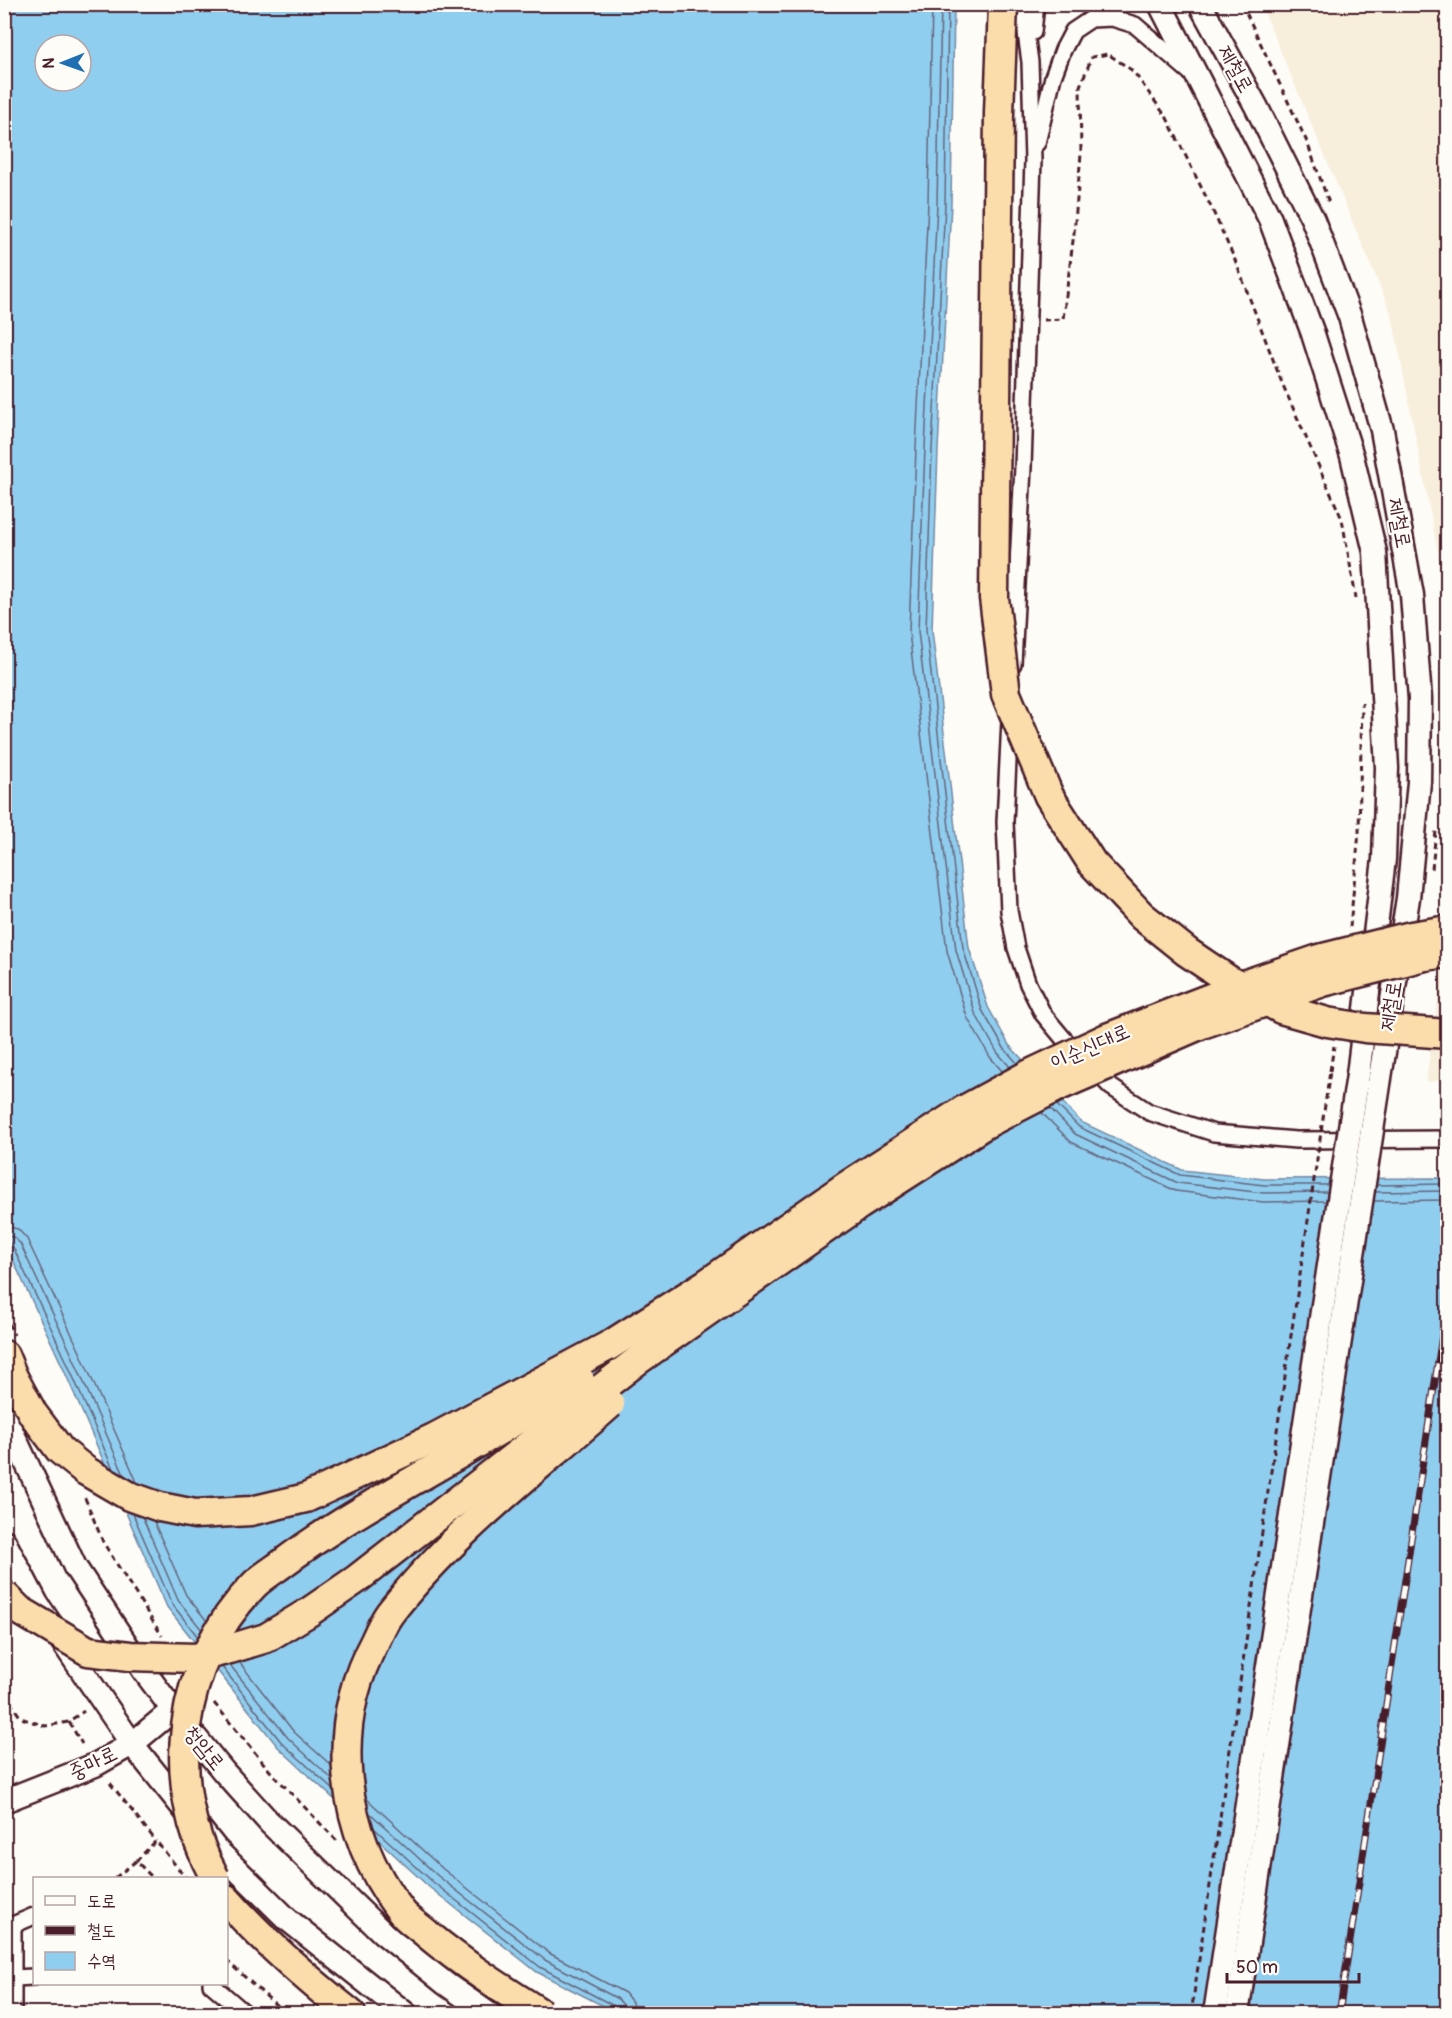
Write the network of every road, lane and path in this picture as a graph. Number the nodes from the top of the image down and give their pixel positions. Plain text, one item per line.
1 (1003, 4) edge
2 (1022, 4) edge
3 (1036, 4) edge
4 (1160, 4) edge
5 (1200, 4) edge
6 (1030, 62) junction
7 (1215, 110) junction
8 (1033, 160) junction
9 (1029, 320) junction
10 (1357, 606) dead end
11 (1362, 696) dead end
12 (1448, 930) edge
13 (1349, 932) dead end
14 (1448, 953) edge
15 (1448, 1034) edge
16 (1335, 1037) dead end
17 (1369, 1076) junction
18 (1448, 1139) edge
19 (772, 1254) junction
20 (4, 1314) edge
21 (11, 1357) edge
22 (4, 1415) edge
23 (82, 1489) dead end
24 (4, 1541) edge
25 (4, 1595) edge
26 (167, 1642) dead end
27 (4, 1693) edge
28 (210, 1698) dead end
29 (173, 1710) junction
30 (84, 1711) dead end
31 (68, 1722) junction
32 (82, 1744) dead end
33 (132, 1744) junction
34 (110, 1783) dead end
35 (4, 1801) edge
36 (156, 1841) junction
37 (345, 1850) dead end
38 (136, 1861) junction
39 (116, 1877) edge
40 (152, 1877) edge
41 (185, 1877) edge
42 (215, 1877) edge
43 (228, 1901) edge
44 (33, 1916) edge
45 (228, 1962) edge
46 (33, 1977) edge
47 (13, 1978) junction
48 (213, 1985) edge
49 (343, 2007) edge
50 (13, 2013) edge
51 (246, 2013) edge
52 (286, 2013) edge
53 (406, 2013) edge
54 (489, 2013) edge
55 (543, 2013) edge
56 (1191, 2013) edge
57 (1215, 2013) edge
58 (1237, 2013) edge

1 - 15 highway, bridge
2 - 6 street
3 - 6 street
4 - 7 main road, 제철로
5 - 17 main road, 제철로
6 - 8 street
7 - 8 street
7 - 17 main road, 제철로
8 - 9 street
9 - 10 path
9 - 18 street
11 - 13 path
12 - 19 highway, 이순신대로, bridge
14 - 19 highway, 이순신대로, bridge
16 - 56 path, bridge
17 - 57 main road, bridge
17 - 58 main road, bridge
19 - 21 highway, bridge
19 - 25 highway, bridge
19 - 42 highway, bridge
19 - 55 highway, bridge
20 - 21 path
22 - 29 main road, 청암로
23 - 26 path
24 - 33 main road
27 - 31 path
28 - 37 path
29 - 33 main road, 중마로
29 - 54 main road, 청암로
30 - 31 path
31 - 32 path
33 - 35 main road, 중마로
33 - 53 main road
34 - 36 path
36 - 38 path
36 - 41 path
38 - 39 path
38 - 40 path
43 - 49 highway
44 - 47 street
45 - 52 path
46 - 47 street
47 - 50 street
48 - 51 street

